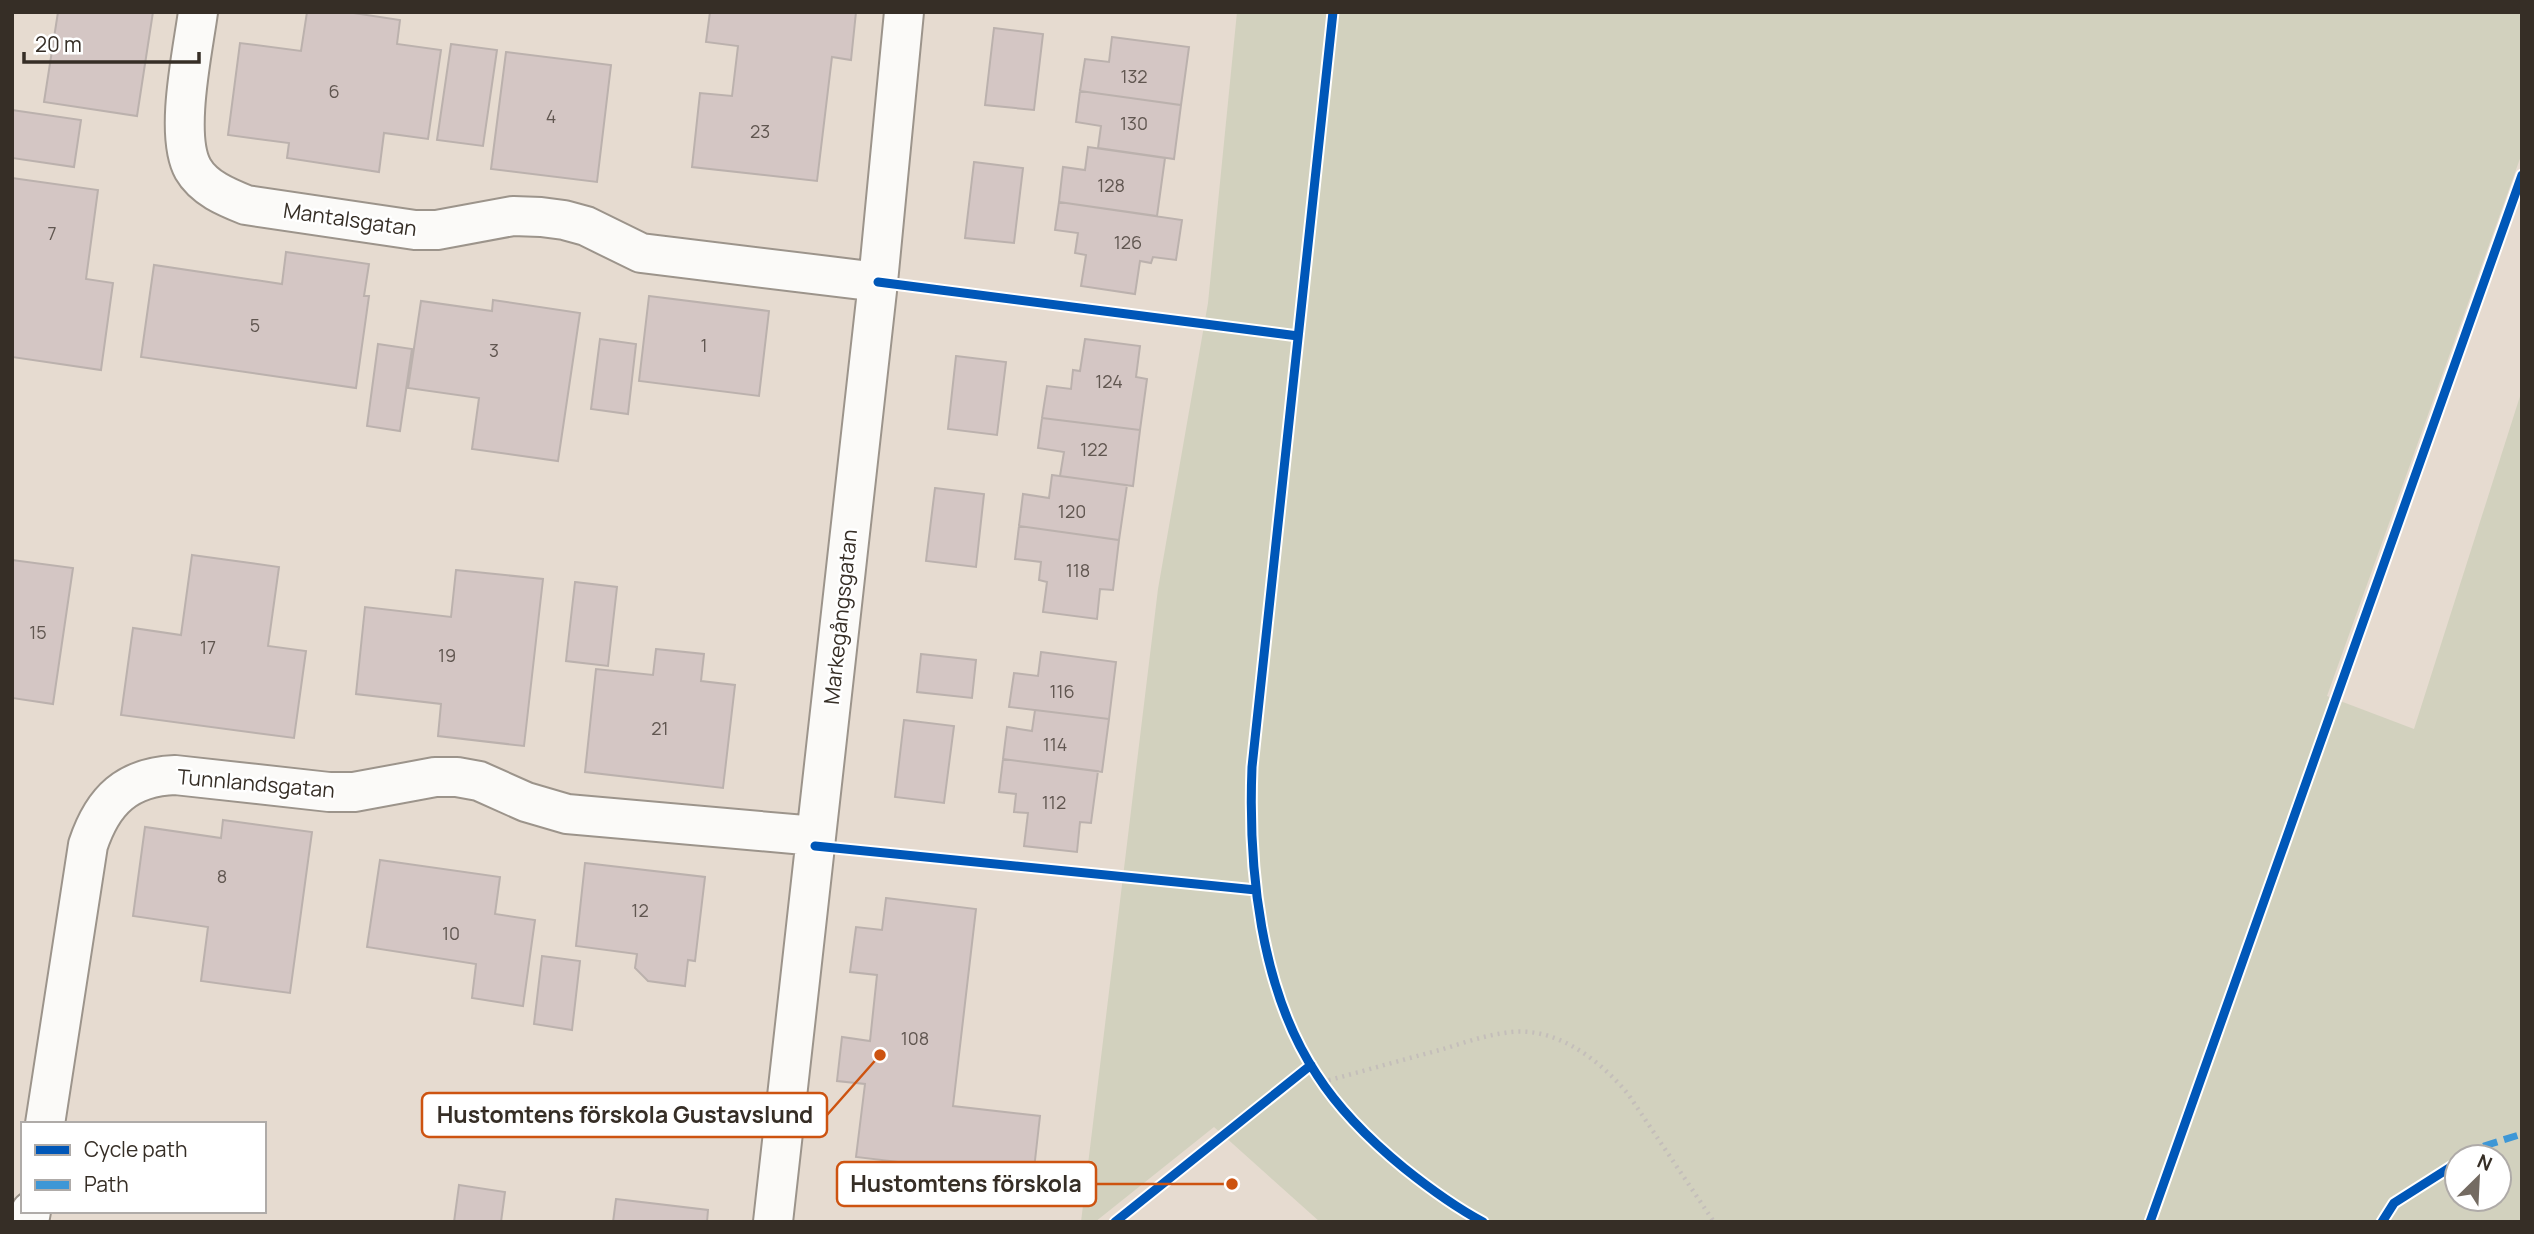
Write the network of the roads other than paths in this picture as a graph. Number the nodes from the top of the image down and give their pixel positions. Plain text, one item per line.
1 (198, 12) edge
2 (904, 12) edge
3 (878, 282) junction
4 (816, 836) junction
5 (45, 1122) edge
6 (772, 1222) edge

1 - 3 street, Mantalsgatan
2 - 3 street, Markegångsgatan
3 - 4 street, Markegångsgatan
4 - 5 street, Tunnlandsgatan
4 - 6 street, Markegångsgatan

